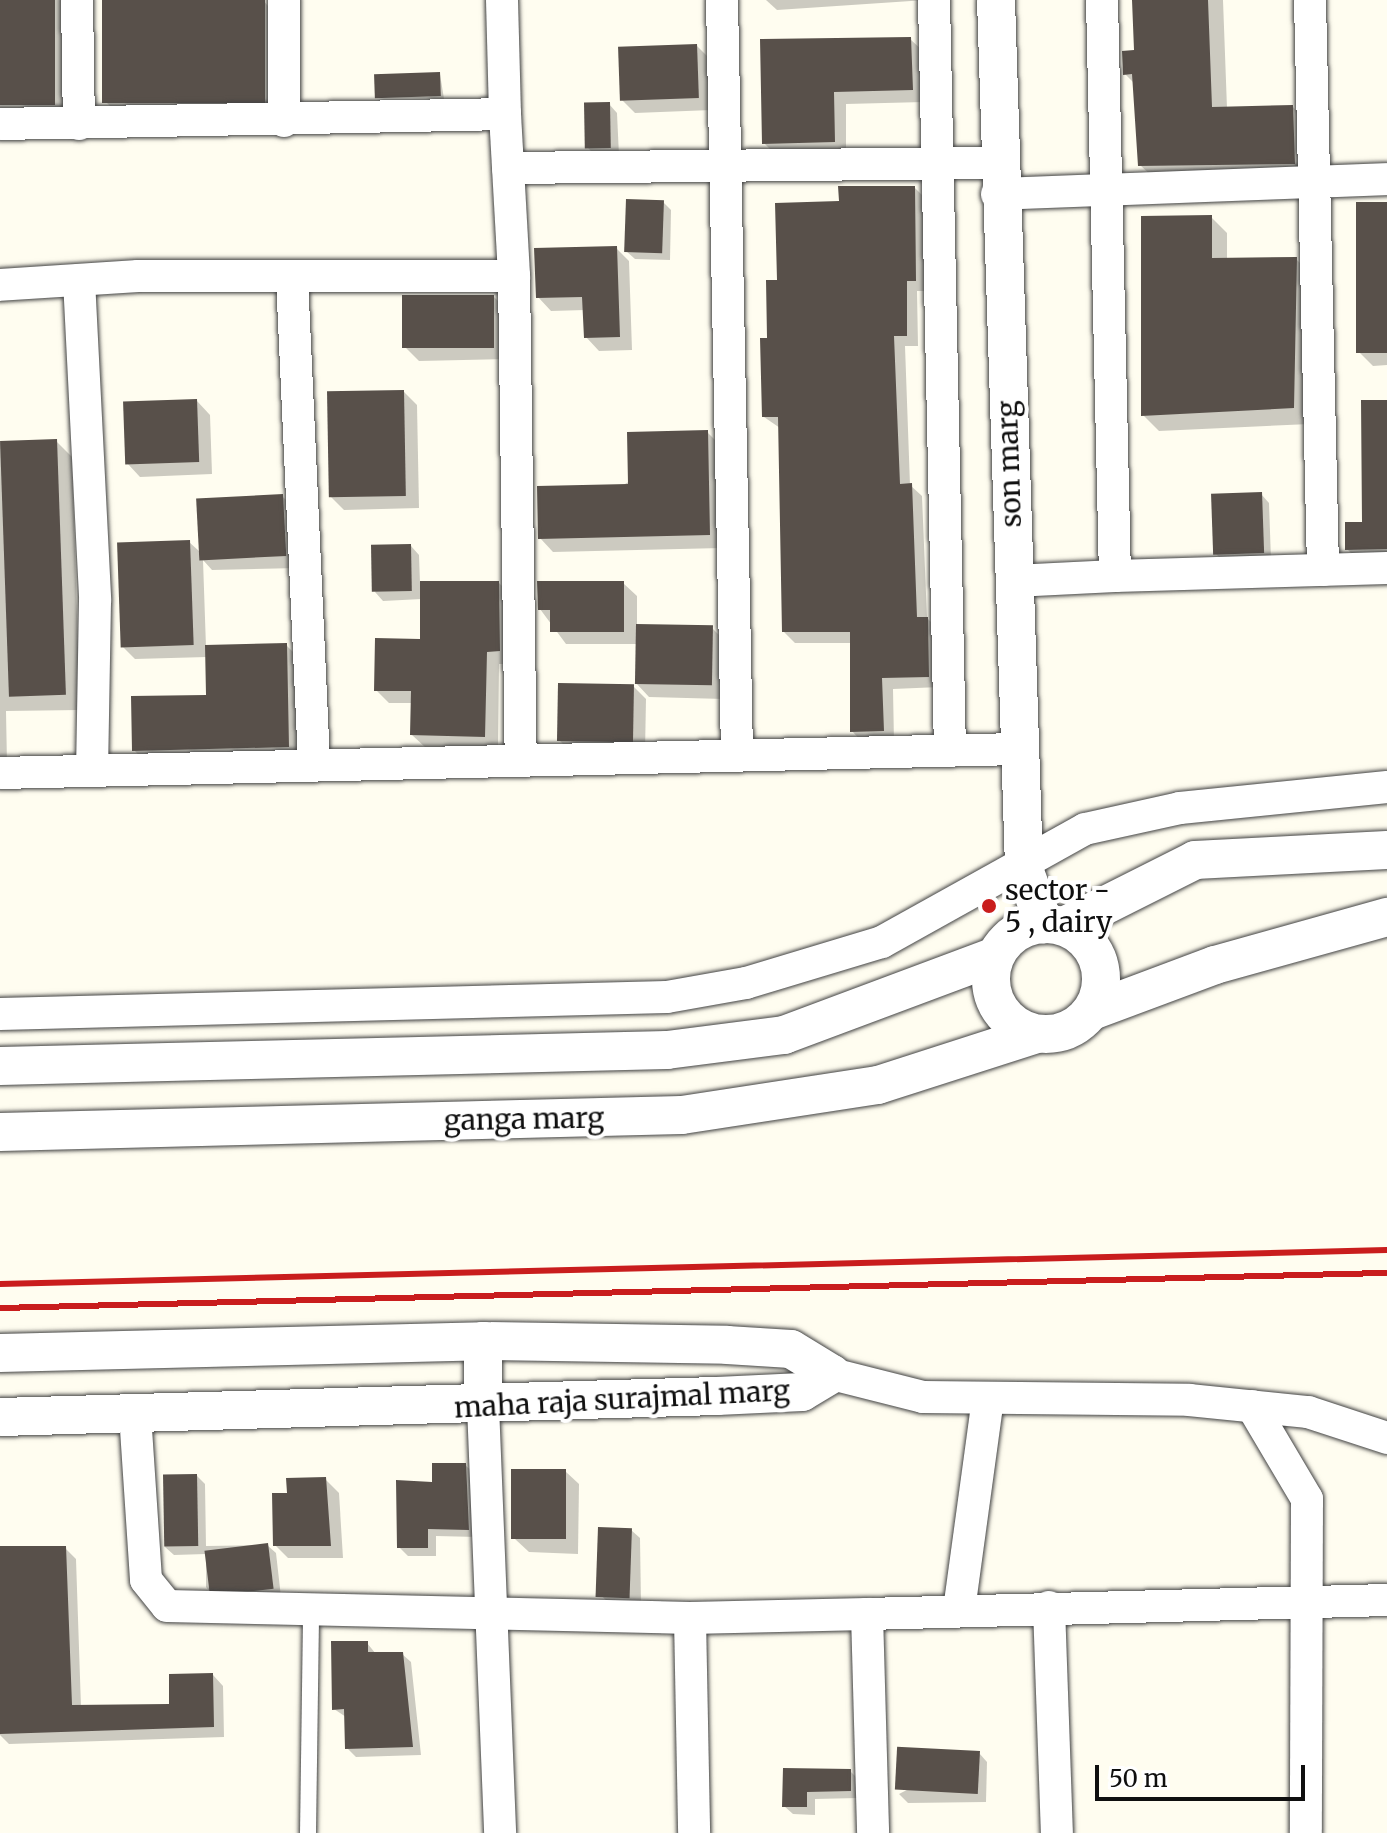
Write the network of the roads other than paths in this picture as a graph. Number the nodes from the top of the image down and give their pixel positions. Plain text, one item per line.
1 (77, 0) edge
2 (284, 0) edge
3 (502, 0) edge
4 (722, 0) edge
5 (934, 0) edge
6 (996, 0) edge
7 (1102, 0) edge
8 (1310, 0) edge
9 (505, 114) junction
10 (284, 121) junction
11 (0, 124) edge
12 (79, 124) junction
13 (728, 162) junction
14 (939, 162) junction
15 (508, 168) junction
16 (996, 178) junction
17 (1387, 179) edge
18 (1314, 182) junction
19 (1106, 189) junction
20 (514, 276) junction
21 (292, 278) junction
22 (79, 280) junction
23 (0, 285) edge
24 (1387, 568) edge
25 (1323, 570) junction
26 (1115, 576) junction
27 (1014, 581) junction
28 (1021, 749) junction
29 (950, 751) junction
30 (737, 756) junction
31 (521, 761) junction
32 (314, 766) junction
33 (92, 771) junction
34 (0, 773) edge
35 (1387, 787) edge
36 (1387, 850) edge
37 (1024, 869) junction
38 (1387, 917) edge
39 (1054, 925) junction
40 (995, 956) junction
41 (1092, 1011) junction
42 (0, 1014) edge
43 (1037, 1034) junction
44 (0, 1066) edge
45 (0, 1132) edge
46 (483, 1341) junction
47 (0, 1353) edge
48 (832, 1374) junction
49 (988, 1399) junction
50 (483, 1406) junction
51 (1252, 1406) junction
52 (1308, 1412) junction
53 (1387, 1413) edge
54 (135, 1414) junction
55 (0, 1417) edge
56 (1387, 1438) edge
57 (1308, 1598) junction
58 (1387, 1600) edge
59 (1049, 1607) junction
60 (959, 1610) junction
61 (311, 1611) junction
62 (867, 1614) junction
63 (493, 1616) junction
64 (690, 1618) junction
65 (308, 1833) edge
66 (500, 1833) edge
67 (694, 1833) edge
68 (873, 1833) edge
69 (1057, 1833) edge
70 (1306, 1833) edge

1 - 12 street
2 - 10 street
3 - 9 street
4 - 13 street
5 - 14 street
6 - 16 street, son marg
7 - 19 street
8 - 18 street
9 - 10 street
9 - 15 street
10 - 12 street
11 - 12 street
13 - 14 street
13 - 15 street
13 - 30 street
14 - 16 street
14 - 29 street
15 - 20 street
16 - 19 street
16 - 27 street, son marg
17 - 18 street
18 - 19 street
18 - 25 street
19 - 26 street
20 - 21 street
20 - 31 street
21 - 22 street
21 - 32 street
22 - 23 street
22 - 33 street
24 - 25 street
25 - 26 street
26 - 27 street
27 - 28 street, son marg
28 - 29 street
28 - 37 street, son marg
29 - 30 street
30 - 31 street
31 - 32 street
32 - 33 street
33 - 34 street
35 - 37 street
36 - 39 street
37 - 39 street, son marg
37 - 42 street
38 - 41 street
39 - 40 street
39 - 41 street
40 - 43 street
40 - 44 street
41 - 43 street
43 - 45 street, ganga marg
46 - 47 street, maha raja surajmal marg
46 - 48 street, maha raja surajmal marg
46 - 50 street
48 - 49 street
48 - 50 street, maha raja surajmal marg
49 - 51 street
49 - 60 street
50 - 54 street, maha raja surajmal marg
50 - 63 street
51 - 52 street
51 - 57 street
52 - 53 street
52 - 56 street
54 - 55 street, maha raja surajmal marg
54 - 61 street
57 - 58 street
57 - 59 street
57 - 70 street
59 - 60 street
59 - 69 street
60 - 62 street
61 - 63 street
61 - 65 lane
62 - 64 street
62 - 68 street
63 - 64 street
63 - 66 street
64 - 67 street

